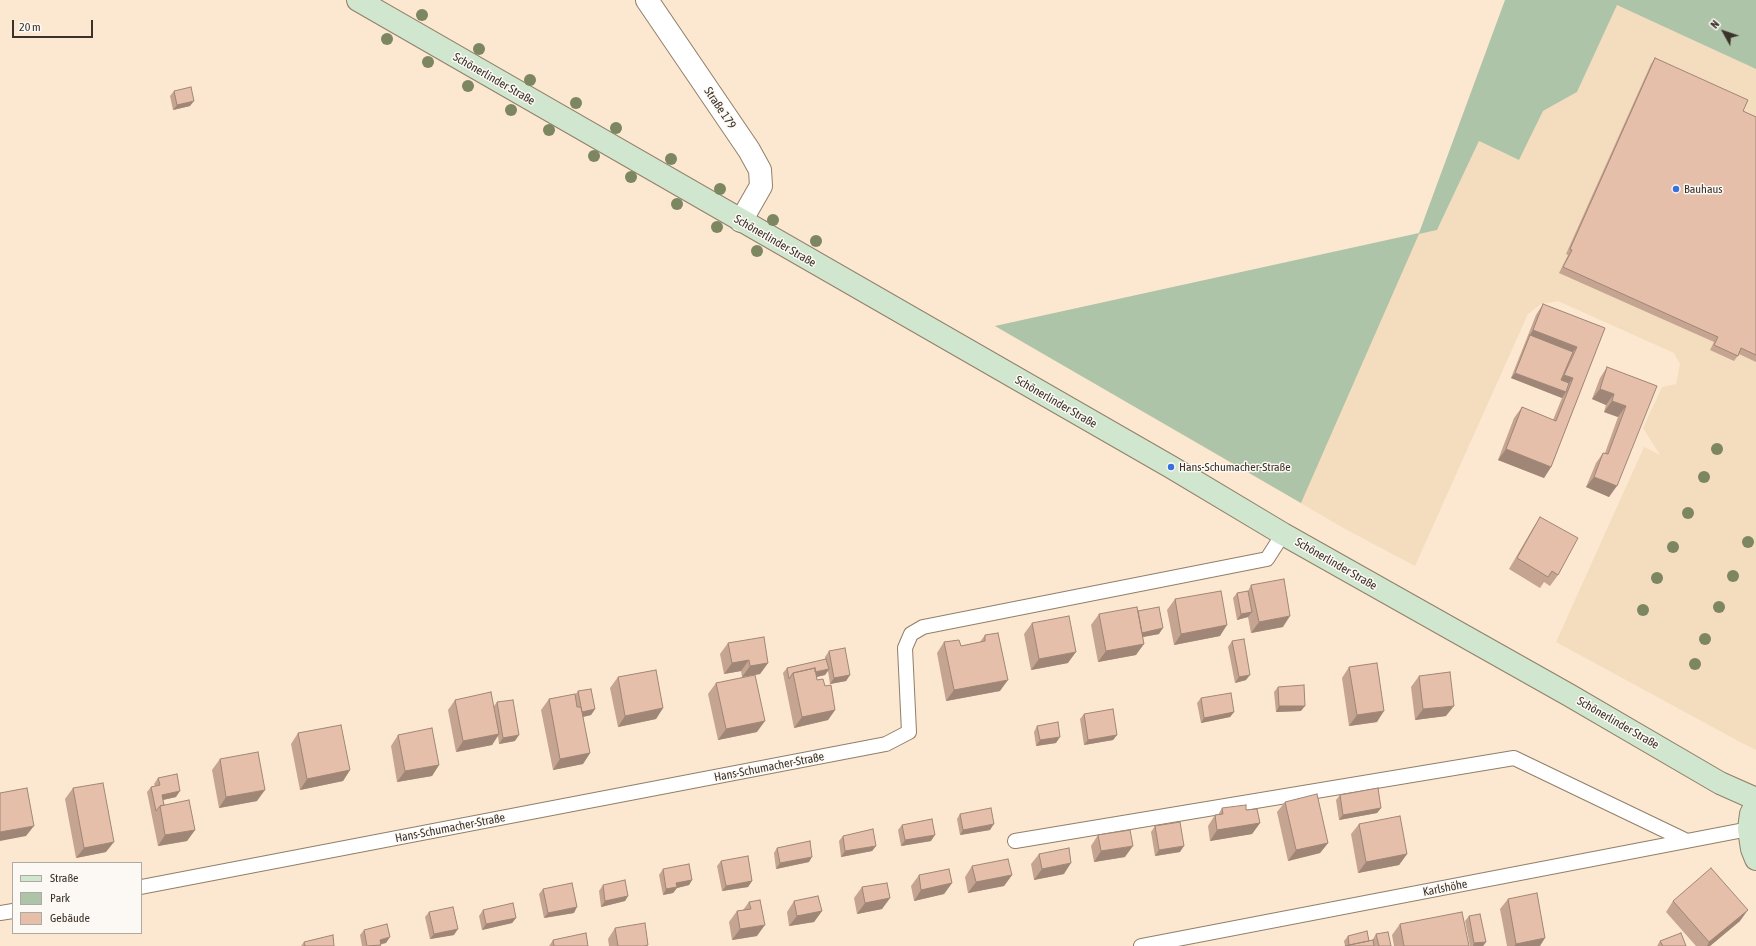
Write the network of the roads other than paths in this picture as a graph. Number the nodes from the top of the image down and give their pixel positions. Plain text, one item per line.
1 (358, 0) edge
2 (647, 0) edge
3 (741, 221) junction
4 (1283, 534) junction
5 (1756, 799) edge
6 (1756, 804) edge
7 (1749, 829) junction
8 (1014, 841) dead end
9 (1687, 841) junction
10 (1756, 859) edge
11 (142, 886) edge
12 (12, 911) edge
13 (0, 913) edge
14 (1141, 946) edge

1 - 3 main road, Schönerlinder Straße
2 - 3 street, Straße 179
3 - 4 main road, Schönerlinder Straße
4 - 5 main road, Schönerlinder Straße
4 - 11 lane, Hans-Schumacher-Straße
6 - 7 main road
7 - 9 lane, Karlshöhe
7 - 10 main road
8 - 9 lane
9 - 14 lane, Karlshöhe
12 - 13 lane

